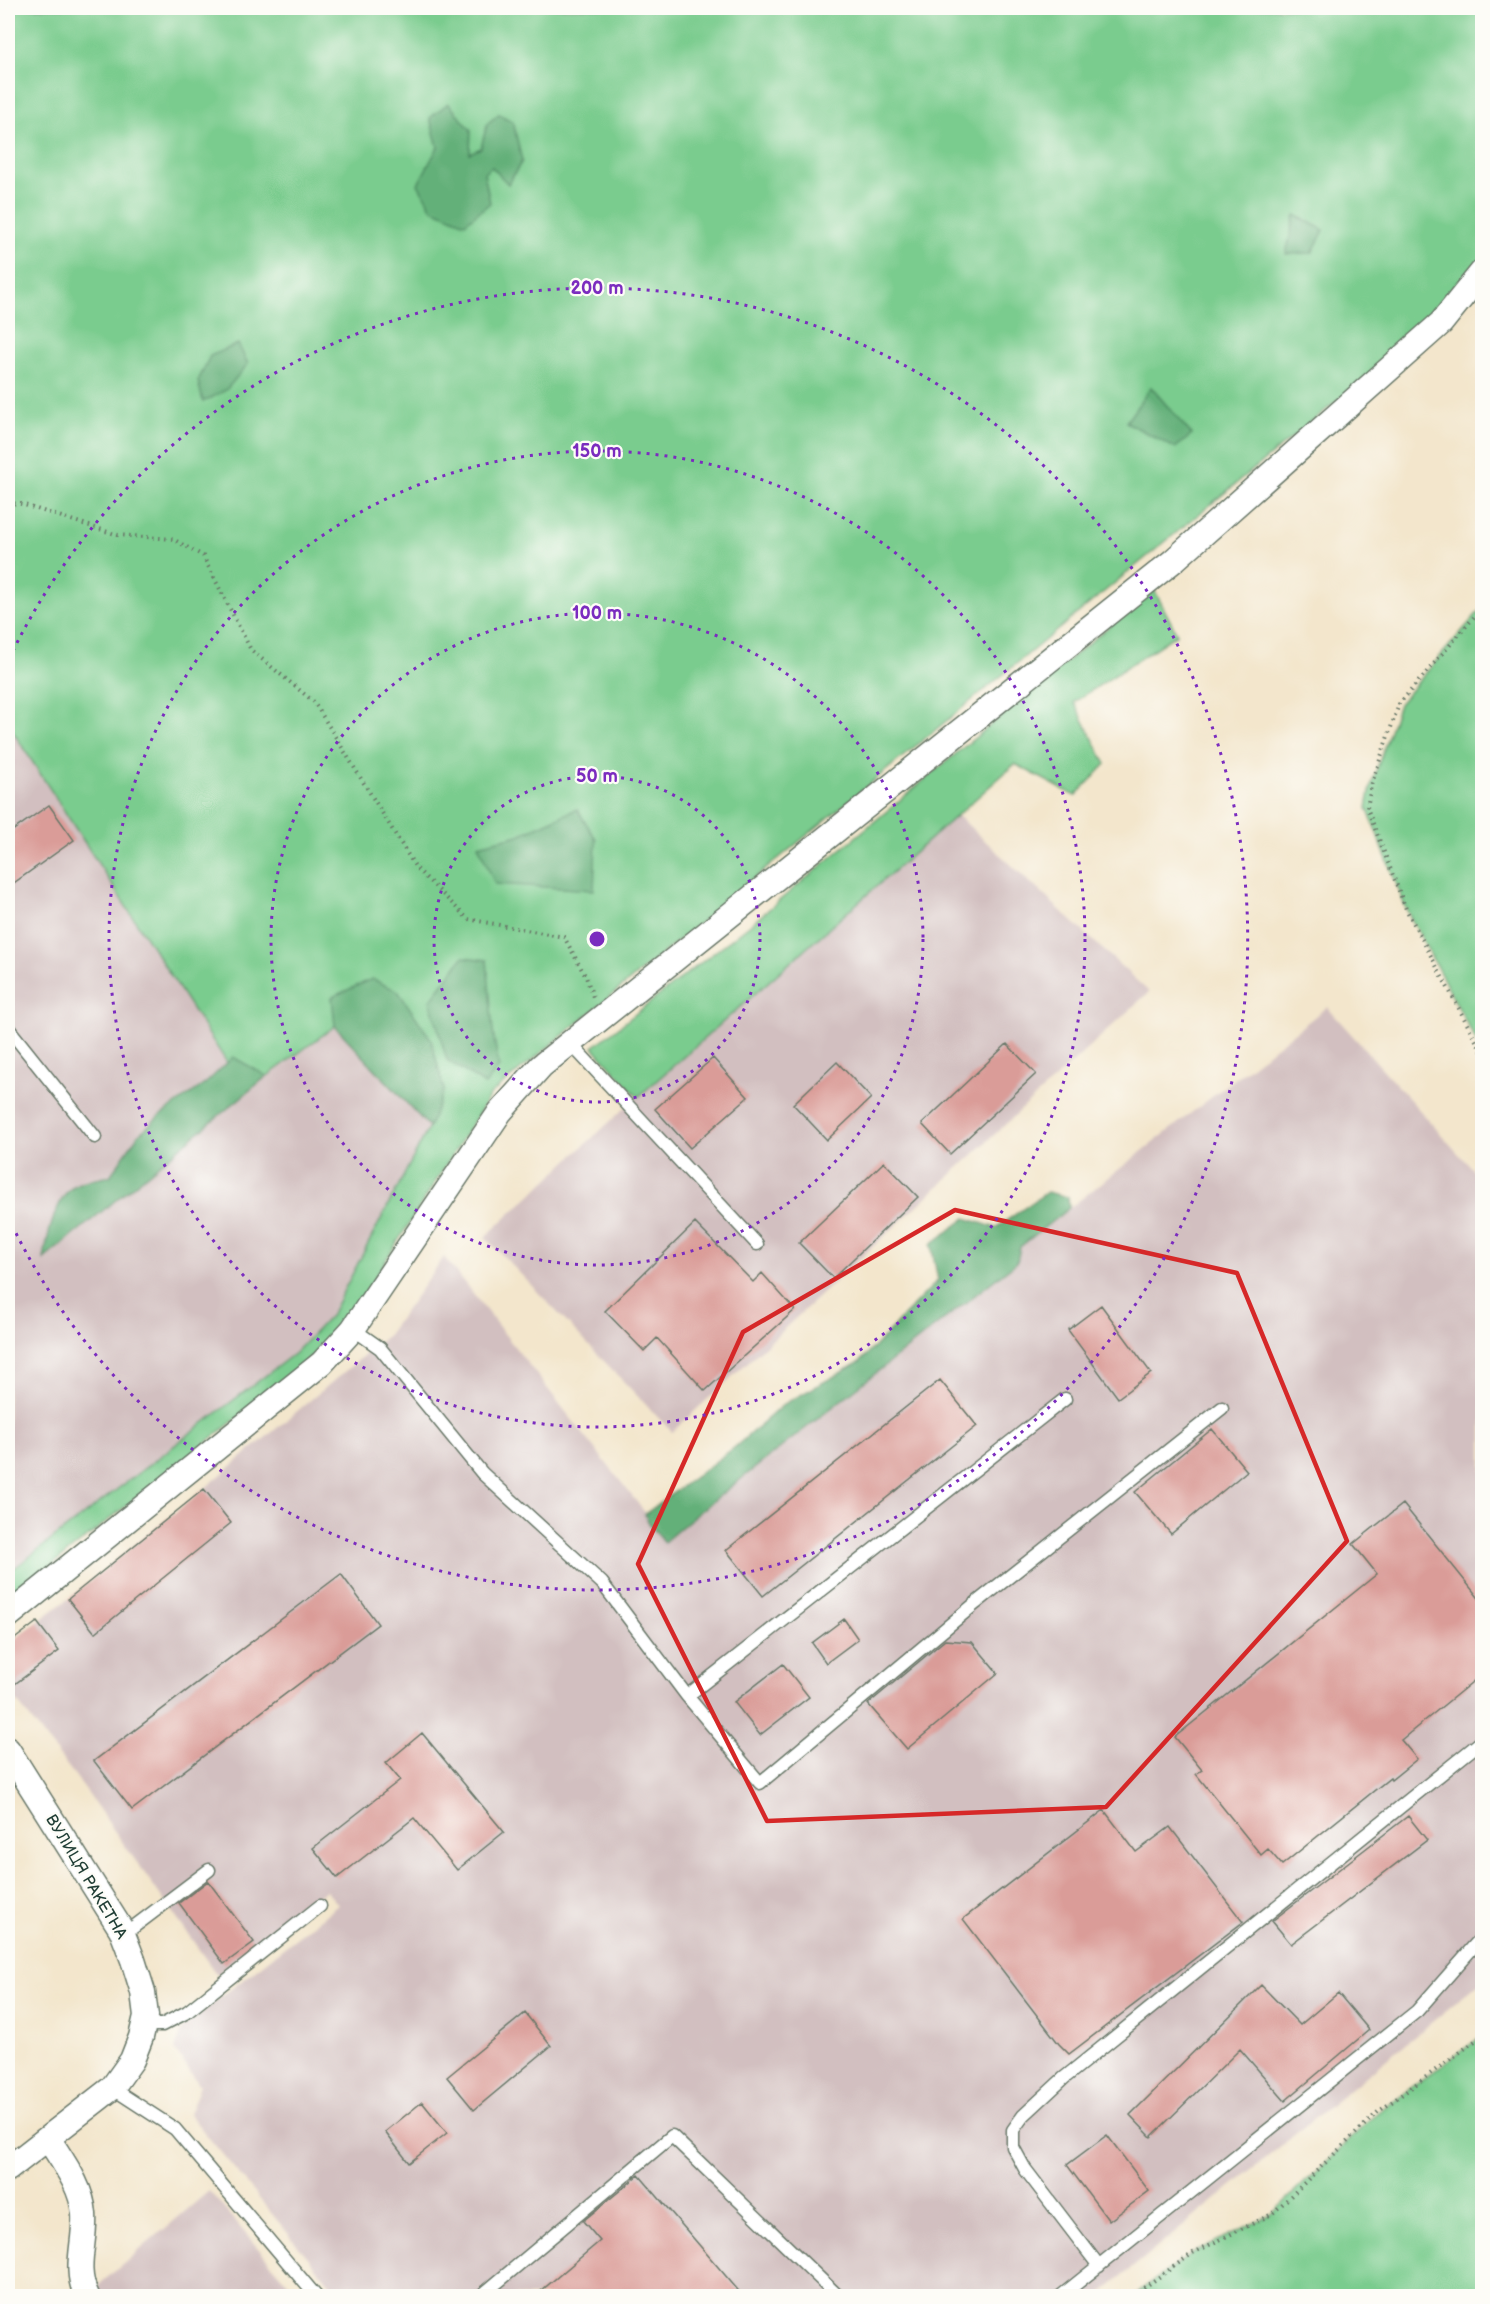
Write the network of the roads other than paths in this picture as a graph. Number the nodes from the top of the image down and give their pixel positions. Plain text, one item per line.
1 (1482, 272) edge
2 (8, 1028) edge
3 (570, 1043) junction
4 (95, 1137) dead end
5 (757, 1244) dead end
6 (353, 1329) junction
7 (1065, 1399) dead end
8 (1222, 1408) dead end
9 (8, 1616) edge
10 (687, 1696) junction
11 (1482, 1741) edge
12 (8, 1750) edge
13 (209, 1870) dead end
14 (320, 1906) dead end
15 (123, 1935) junction
16 (1482, 1937) edge
17 (144, 2025) junction
18 (112, 2088) junction
19 (48, 2138) junction
20 (8, 2169) edge
21 (1099, 2266) junction
22 (87, 2296) edge
23 (316, 2296) edge
24 (481, 2296) edge
25 (838, 2296) edge
26 (1061, 2296) edge

1 - 3 street
2 - 4 lane
3 - 5 lane
3 - 6 street
6 - 9 street
6 - 10 lane
7 - 10 lane
8 - 10 lane
11 - 21 lane
12 - 15 street, ВУЛИЦЯ РАКЕТНА
13 - 15 lane
14 - 17 lane
15 - 17 street, ВУЛИЦЯ РАКЕТНА
16 - 21 lane
17 - 18 street, ВУЛИЦЯ РАКЕТНА
18 - 19 street, ВУЛИЦЯ РАКЕТНА
18 - 23 lane
19 - 20 street, ВУЛИЦЯ РАКЕТНА
19 - 22 street
21 - 26 lane
24 - 25 lane

